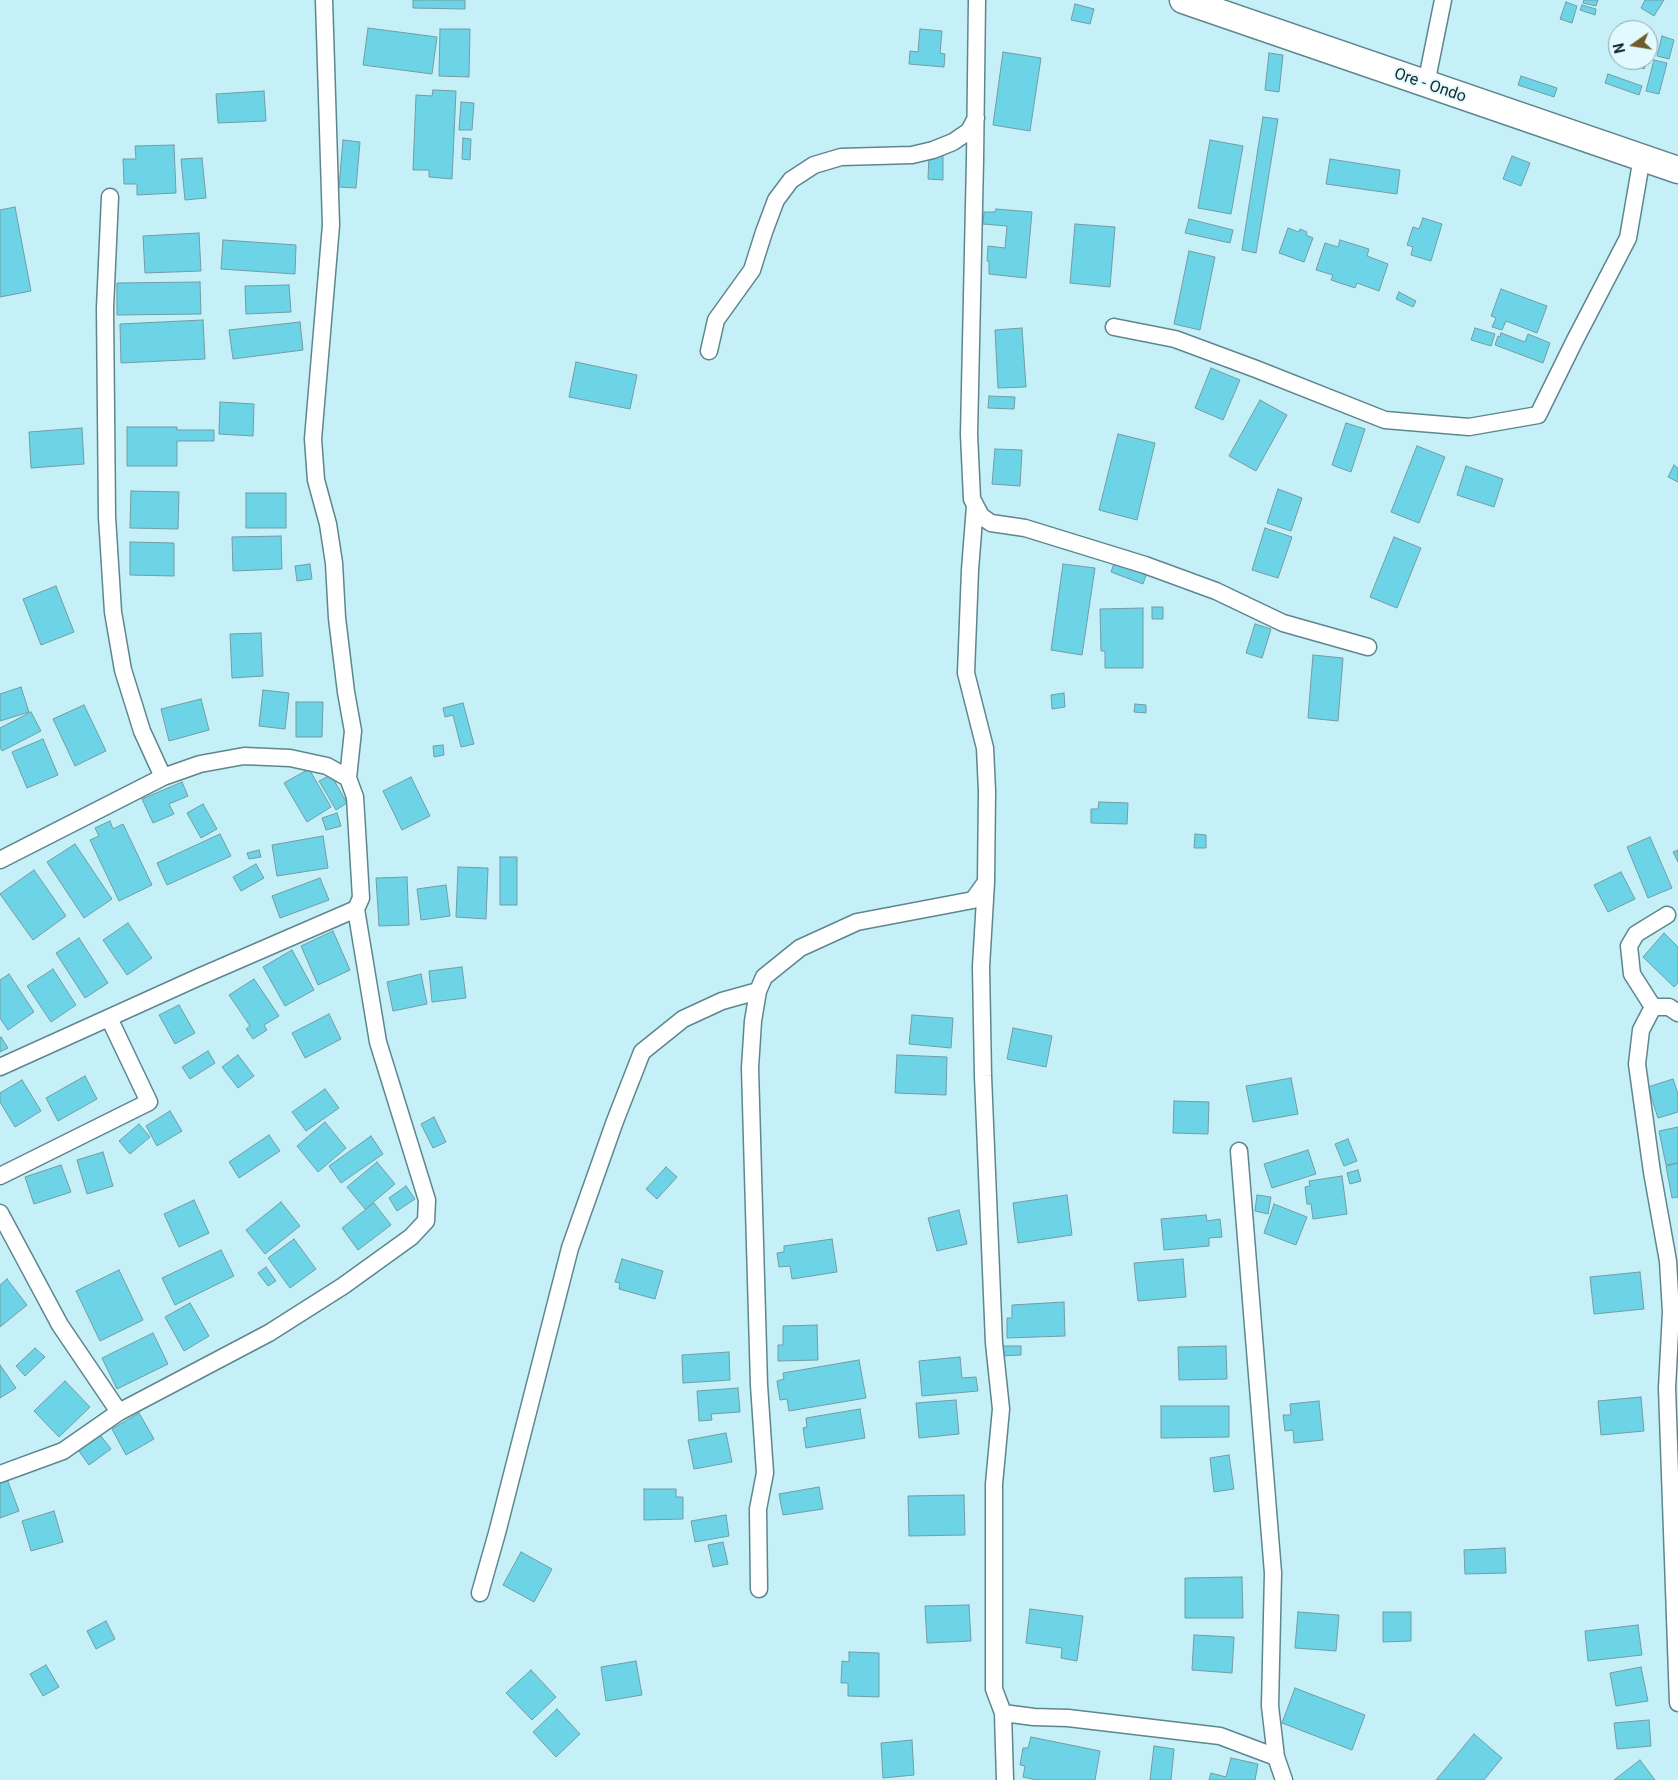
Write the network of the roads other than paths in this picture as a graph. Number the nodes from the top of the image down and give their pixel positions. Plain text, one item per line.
1 (324, 0) edge
2 (976, 0) edge
3 (1183, 0) edge
4 (1443, 0) edge
5 (1426, 84) junction
6 (976, 118) junction
7 (1642, 157) junction
8 (1678, 170) edge
9 (110, 197) dead end
10 (1114, 327) dead end
11 (709, 351) dead end
12 (975, 506) junction
13 (1368, 647) dead end
14 (163, 777) junction
15 (348, 778) junction
16 (0, 860) edge
17 (986, 882) junction
18 (356, 909) junction
19 (1667, 915) dead end
20 (758, 991) junction
21 (1653, 1007) junction
22 (1678, 1013) edge
23 (109, 1018) junction
24 (0, 1067) edge
25 (1239, 1151) dead end
26 (0, 1176) edge
27 (0, 1212) edge
28 (119, 1412) junction
29 (0, 1474) edge
30 (758, 1589) dead end
31 (480, 1593) dead end
32 (1678, 1702) edge
33 (1003, 1712) junction
34 (1276, 1757) junction
35 (1005, 1780) edge
36 (1284, 1780) edge

1 - 15 street
2 - 6 street
3 - 5 main road, Ore - Ondo
4 - 5 street
5 - 7 main road, Ore - Ondo
6 - 11 street
6 - 12 street
7 - 8 main road, Ore - Ondo
7 - 10 street
9 - 14 street
12 - 13 street
12 - 17 street
14 - 15 street
14 - 16 street
15 - 18 street
17 - 20 street
17 - 33 street
18 - 23 street
18 - 28 street
19 - 21 street
20 - 30 street
20 - 31 street
21 - 22 street
21 - 32 street
23 - 24 street
23 - 26 street
25 - 34 street
27 - 28 street
28 - 29 street
33 - 34 street
33 - 35 street
34 - 36 street

